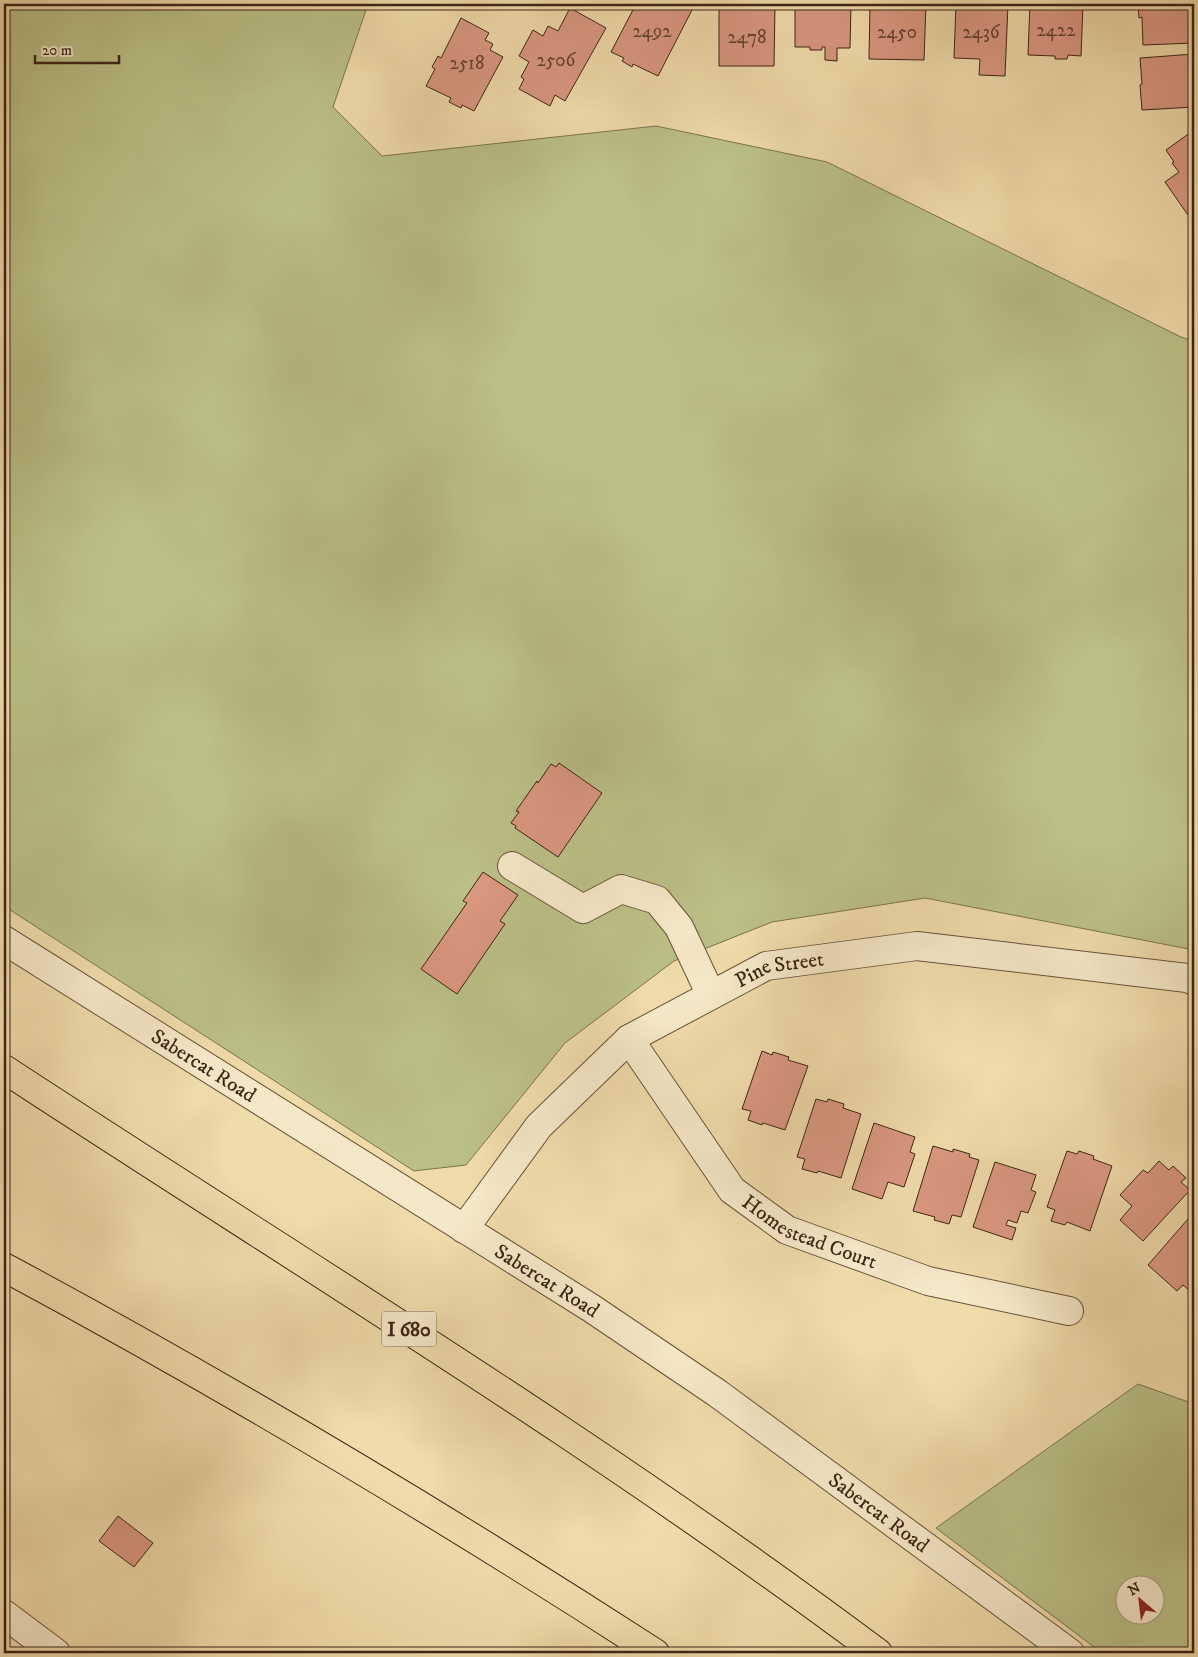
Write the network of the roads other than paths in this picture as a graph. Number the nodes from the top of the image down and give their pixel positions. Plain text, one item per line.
1 (512, 866) dead end
2 (4, 940) edge
3 (1194, 981) edge
4 (711, 995) junction
5 (629, 1039) junction
6 (4, 1069) edge
7 (464, 1229) junction
8 (4, 1266) edge
9 (1069, 1311) dead end
10 (4, 1614) edge
11 (56, 1653) edge
12 (655, 1653) edge
13 (878, 1653) edge
14 (1070, 1653) edge

1 - 4 street
2 - 7 street, Sabercat Road
3 - 4 street, Pine Street
4 - 5 street, Pine Street
5 - 7 street, Pine Street
5 - 9 street, Homestead Court
6 - 13 highway, I 680
7 - 14 street, Sabercat Road
8 - 12 highway
10 - 11 street

